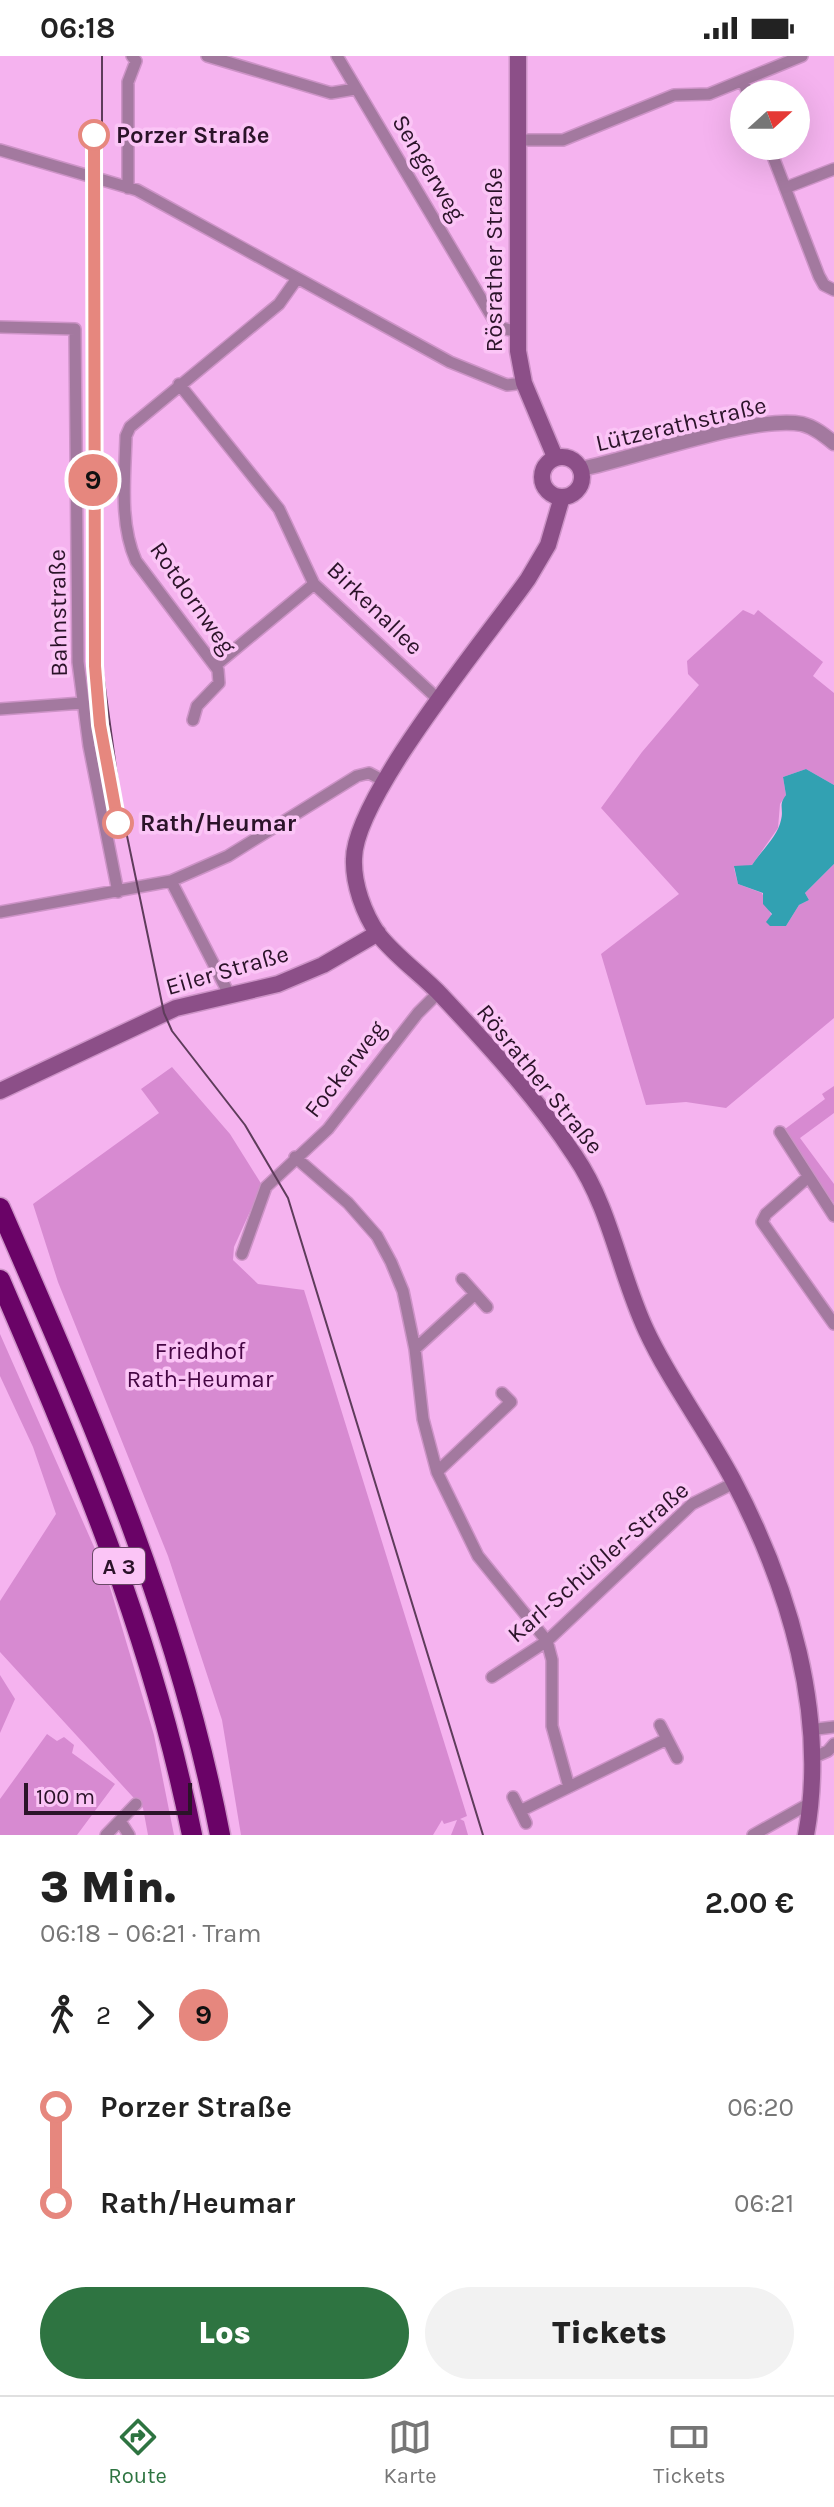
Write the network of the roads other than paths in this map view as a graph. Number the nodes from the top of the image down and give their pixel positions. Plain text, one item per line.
1 (207, 56) edge
2 (337, 56) edge
3 (518, 56) edge
4 (802, 56) edge
5 (136, 58) edge
6 (743, 80) edge
7 (730, 85) edge
8 (355, 89) junction
9 (517, 140) junction
10 (0, 150) edge
11 (774, 160) edge
12 (834, 169) edge
13 (128, 188) junction
14 (785, 188) junction
15 (296, 280) junction
16 (834, 290) edge
17 (0, 327) edge
18 (518, 332) junction
19 (524, 383) junction
20 (179, 384) junction
21 (834, 443) edge
22 (555, 457) junction
23 (581, 469) junction
24 (562, 497) junction
25 (314, 584) junction
26 (216, 665) junction
27 (440, 701) junction
28 (82, 703) junction
29 (0, 709) edge
30 (193, 720) dead end
31 (384, 781) junction
32 (171, 881) junction
33 (118, 892) junction
34 (0, 912) edge
35 (378, 933) junction
36 (439, 992) junction
37 (229, 994) junction
38 (0, 1091) edge
39 (780, 1132) dead end
40 (295, 1157) junction
41 (807, 1178) junction
42 (0, 1208) edge
43 (834, 1216) edge
44 (242, 1254) dead end
45 (462, 1279) dead end
46 (0, 1280) edge
47 (475, 1294) junction
48 (487, 1307) dead end
49 (834, 1324) edge
50 (415, 1349) junction
51 (502, 1393) dead end
52 (437, 1472) junction
53 (734, 1483) junction
54 (547, 1641) junction
55 (492, 1677) dead end
56 (660, 1725) dead end
57 (834, 1727) edge
58 (809, 1730) junction
59 (667, 1739) junction
60 (834, 1744) edge
61 (677, 1758) dead end
62 (812, 1758) junction
63 (569, 1787) junction
64 (513, 1797) dead end
65 (812, 1802) junction
66 (136, 1804) dead end
67 (520, 1811) junction
68 (120, 1821) junction
69 (526, 1823) dead end
70 (106, 1835) edge
71 (129, 1835) edge
72 (192, 1835) edge
73 (220, 1835) edge
74 (753, 1835) edge
75 (806, 1835) edge

1 - 8 street
2 - 8 street, Sengerweg
3 - 9 main road, Rösrather Straße
4 - 6 street
5 - 13 street
7 - 9 street
8 - 18 street, Sengerweg
9 - 18 main road, Rösrather Straße
10 - 13 street
11 - 14 street
12 - 14 street
13 - 15 street
14 - 16 street
15 - 19 street
15 - 20 street, Rotdornweg
17 - 28 street, Bahnstraße
18 - 19 main road, Rösrather Straße
19 - 22 main road, Rösrather Straße
20 - 25 street, Birkenallee
20 - 26 street, Rotdornweg
21 - 23 street, Lützerathstraße
22 - 23 main road
22 - 24 main road
23 - 24 main road
24 - 27 main road, Rösrather Straße
25 - 26 street
25 - 27 street, Birkenallee
26 - 30 street, Rotdornweg
27 - 31 main road, Rösrather Straße
28 - 29 street
28 - 33 street, Bahnstraße
31 - 32 street
31 - 35 main road, Rösrather Straße
32 - 33 street
32 - 37 street
33 - 34 street
35 - 36 main road, Rösrather Straße
35 - 37 main road, Eiler Straße
36 - 40 street, Fockerweg
36 - 53 main road, Rösrather Straße
37 - 38 main road, Eiler Straße
39 - 41 street
40 - 44 street, Fockerweg
40 - 50 street
41 - 43 street
41 - 49 street
42 - 73 highway, A 3
45 - 47 street
46 - 72 highway, A 3
47 - 48 street
47 - 50 street
50 - 52 street
51 - 52 street
52 - 54 street
53 - 54 street, Karl-Schüßler-Straße
53 - 58 main road, Rösrather Straße
54 - 55 street, Karl-Schüßler-Straße
54 - 63 street
56 - 59 street
57 - 58 street
58 - 62 main road, Rösrather Straße
59 - 61 street
59 - 63 street
60 - 62 street
62 - 65 main road, Rösrather Straße
63 - 67 street
64 - 67 street
65 - 74 street
65 - 75 main road, Rösrather Straße
66 - 68 street
67 - 69 street
68 - 70 street
68 - 71 street

